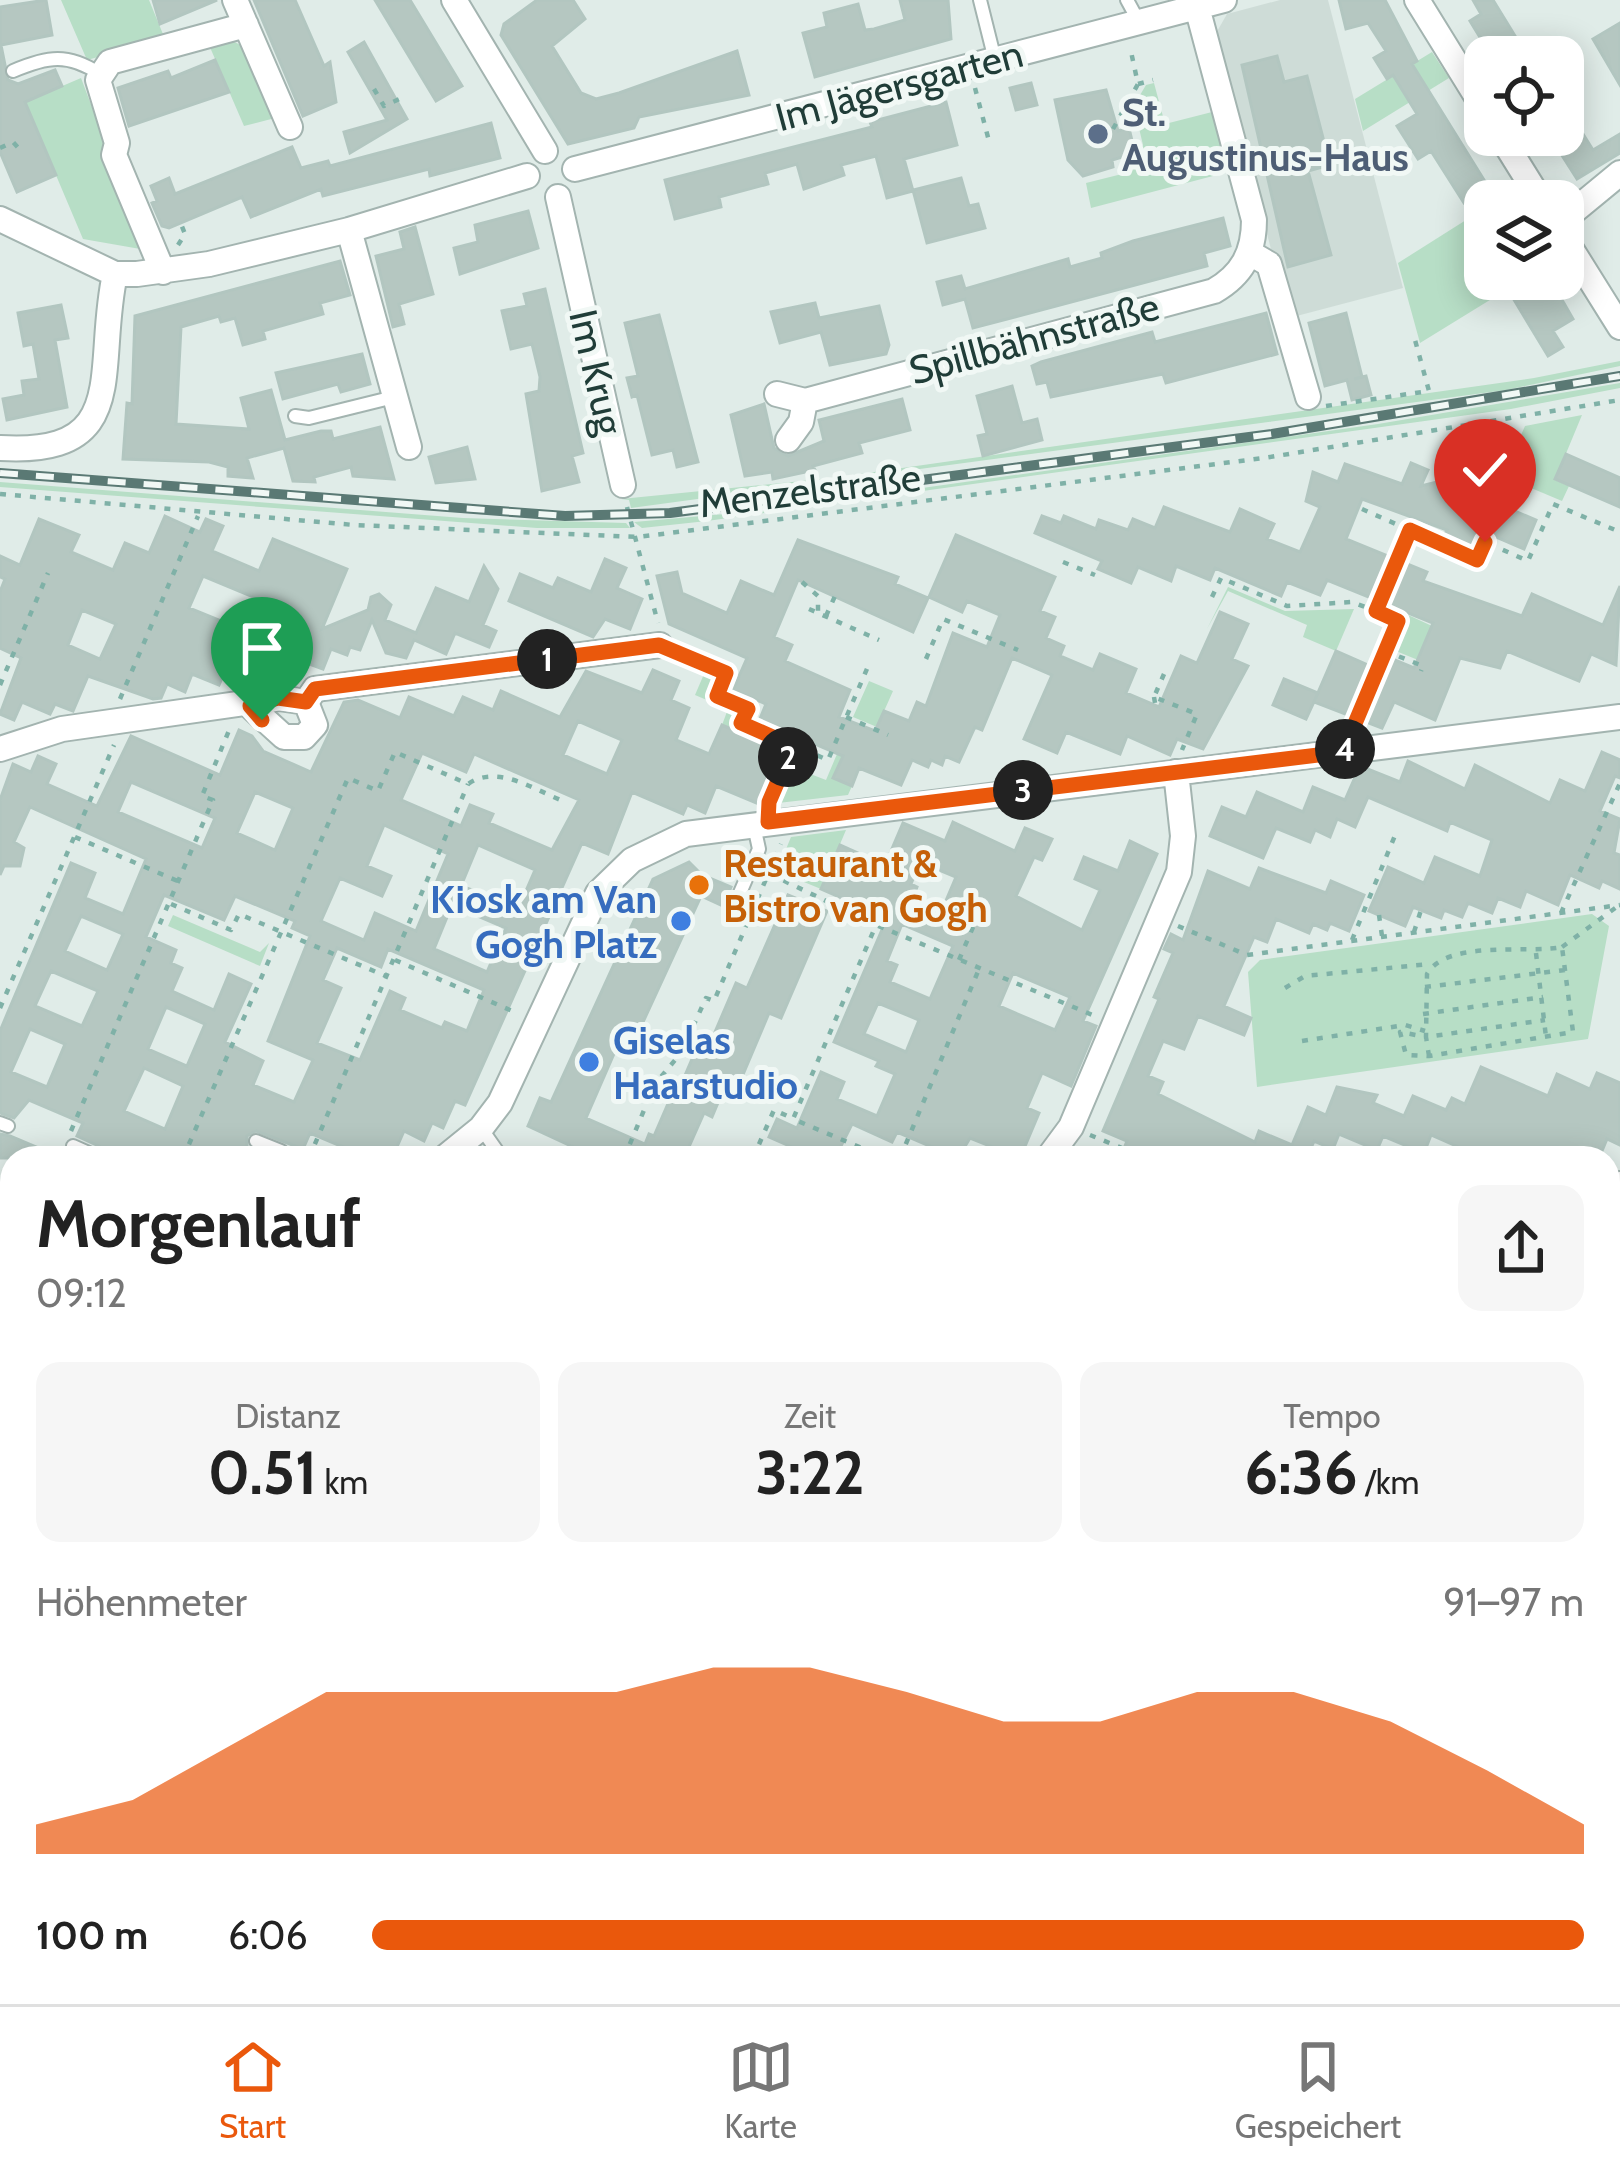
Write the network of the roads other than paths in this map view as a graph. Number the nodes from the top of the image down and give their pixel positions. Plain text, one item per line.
1 (235, 0) edge
2 (487, 0) edge
3 (980, 0) edge
4 (1224, 0) edge
5 (1417, 0) edge
6 (1197, 7) junction
7 (460, 9) edge
8 (1130, 16) edge
9 (245, 25) junction
10 (995, 60) junction
11 (14, 71) dead end
12 (100, 74) junction
13 (1464, 76) edge
14 (290, 128) dead end
15 (544, 151) junction
16 (575, 169) junction
17 (1620, 173) edge
18 (527, 176) junction
19 (558, 197) junction
20 (1584, 203) edge
21 (1, 223) edge
22 (349, 230) junction
23 (1250, 253) junction
24 (1584, 261) edge
25 (164, 272) junction
26 (115, 274) junction
27 (1613, 296) edge
28 (1620, 327) edge
29 (777, 394) dead end
30 (394, 397) junction
31 (1308, 397) road end
32 (805, 401) junction
33 (295, 416) dead end
34 (788, 440) dead end
35 (409, 447) dead end
36 (0, 448) edge
37 (623, 485) road end
38 (659, 645) road end
39 (306, 702) junction
40 (245, 706) junction
41 (1620, 717) edge
42 (0, 749) edge
43 (1176, 772) junction
44 (761, 823) junction
45 (733, 909) dead end
46 (481, 1128) junction
47 (256, 1141) dead end
48 (268, 1146) edge
49 (459, 1146) edge
50 (494, 1146) edge
51 (1057, 1146) edge

1 - 9 street
2 - 7 street
3 - 10 lane
4 - 6 street, Im Jägersgarten
5 - 13 street
6 - 8 street, Im Jägersgarten
6 - 23 street
7 - 15 street
8 - 10 street, Im Jägersgarten
9 - 12 street
9 - 14 street
10 - 16 street, Im Jägersgarten
11 - 12 lane
12 - 25 street
15 - 16 street
15 - 18 street
16 - 19 street
17 - 20 street
18 - 19 street
18 - 22 street
19 - 37 street, Im Krug
21 - 26 street
22 - 25 street
22 - 30 street
23 - 31 street
23 - 32 street, Spillbähnstraße
24 - 27 street
25 - 26 street
26 - 36 street
27 - 28 street
29 - 32 street, Spillbähnstraße
30 - 33 lane
30 - 35 street
32 - 34 street
38 - 39 street
39 - 40 street
39 - 40 street
40 - 42 street
41 - 43 street
43 - 44 street
43 - 51 street
44 - 45 lane
44 - 46 street
46 - 49 street
46 - 50 lane
47 - 48 lane

